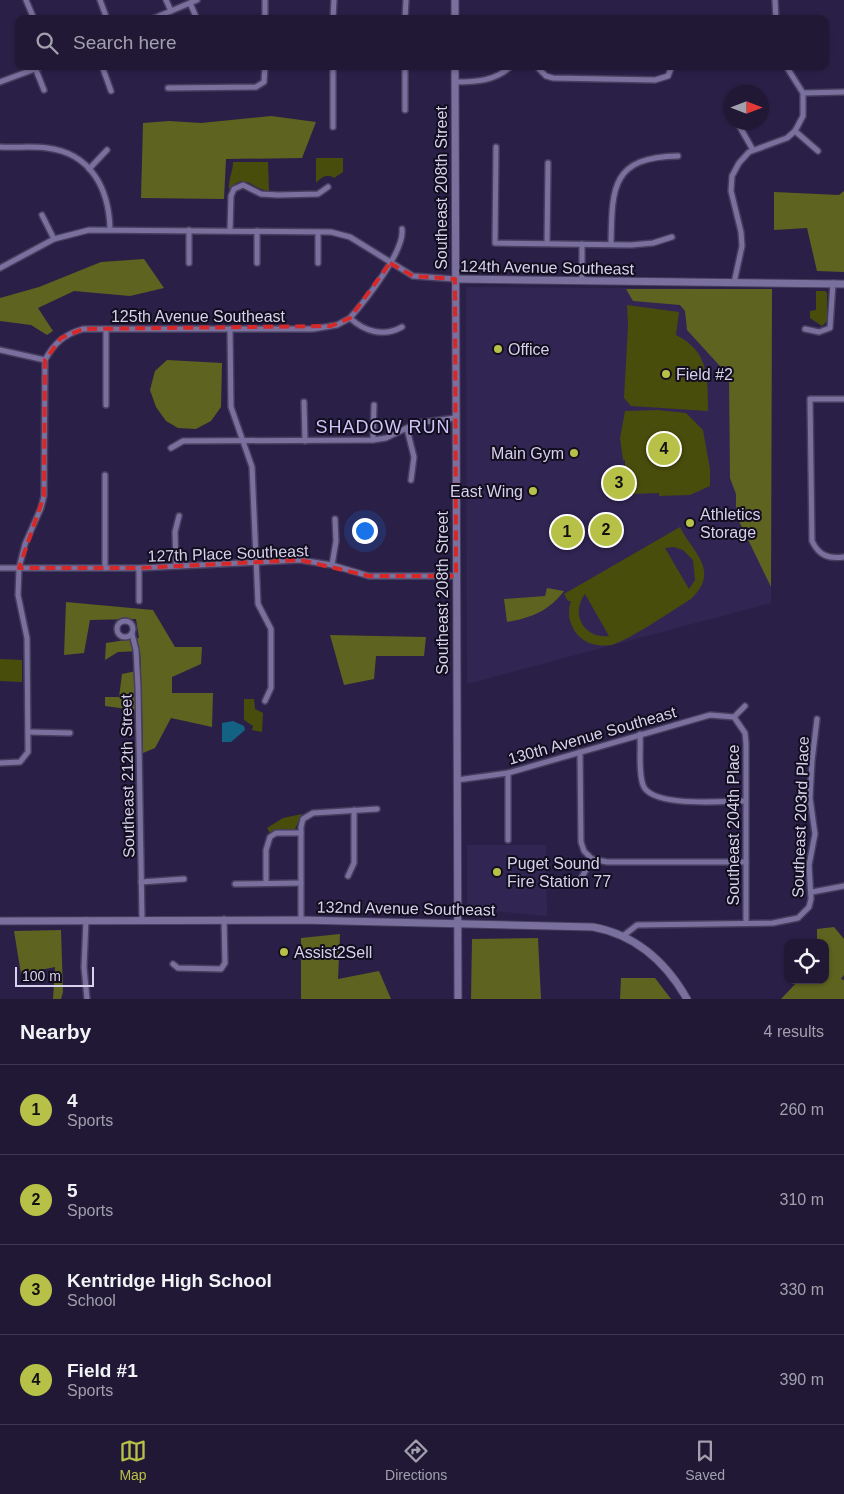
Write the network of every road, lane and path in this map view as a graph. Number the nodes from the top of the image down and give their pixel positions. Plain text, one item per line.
1 (26, 0) edge
2 (100, 0) edge
3 (166, 0) edge
4 (197, 0) edge
5 (265, 0) edge
6 (334, 0) edge
7 (406, 0) edge
8 (455, 0) edge
9 (775, 0) edge
10 (190, 2) junction
11 (171, 11) junction
12 (32, 15) edge
13 (106, 15) edge
14 (162, 15) edge
15 (195, 15) edge
16 (265, 15) edge
17 (333, 15) edge
18 (406, 15) edge
19 (455, 15) edge
20 (776, 15) edge
21 (36, 70) joint
22 (103, 70) edge
23 (265, 70) edge
24 (333, 70) edge
25 (405, 70) edge
26 (455, 70) edge
27 (507, 70) edge
28 (540, 70) edge
29 (670, 70) edge
30 (789, 70) edge
31 (0, 82) edge
32 (455, 82) junction
33 (168, 88) dead end
34 (44, 90) dead end
35 (111, 91) dead end
36 (844, 92) edge
37 (803, 93) junction
38 (405, 110) dead end
39 (333, 127) dead end
40 (742, 130) edge
41 (795, 131) junction
42 (496, 146) dead end
43 (0, 148) edge
44 (107, 150) dead end
45 (753, 150) junction
46 (818, 151) dead end
47 (678, 156) dead end
48 (548, 163) dead end
49 (89, 169) junction
50 (328, 187) dead end
51 (42, 215) dead end
52 (110, 229) junction
53 (189, 230) junction
54 (402, 230) dead end
55 (230, 231) junction
56 (257, 231) junction
57 (318, 232) junction
58 (672, 237) dead end
59 (54, 239) junction
60 (547, 243) junction
61 (582, 244) junction
62 (611, 244) junction
63 (318, 262) dead end
64 (189, 263) dead end
65 (257, 263) dead end
66 (390, 263) junction
67 (0, 268) edge
68 (455, 279) junction
69 (582, 280) junction
70 (734, 283) junction
71 (833, 283) junction
72 (844, 284) edge
73 (350, 318) junction
74 (402, 327) dead end
75 (106, 328) junction
76 (230, 328) junction
77 (805, 329) dead end
78 (0, 350) edge
79 (44, 360) junction
80 (844, 399) edge
81 (304, 402) dead end
82 (106, 405) dead end
83 (374, 405) dead end
84 (455, 418) junction
85 (407, 429) junction
86 (244, 440) junction
87 (374, 440) junction
88 (305, 441) junction
89 (171, 448) dead end
90 (105, 475) dead end
91 (411, 480) dead end
92 (179, 516) dead end
93 (335, 519) dead end
94 (844, 557) edge
95 (258, 561) junction
96 (332, 565) junction
97 (176, 566) junction
98 (0, 568) edge
99 (19, 568) junction
100 (105, 568) junction
101 (139, 568) junction
102 (456, 576) junction
103 (139, 601) dead end
104 (132, 634) dead end
105 (265, 701) dead end
106 (745, 706) dead end
107 (734, 716) junction
108 (817, 719) dead end
109 (28, 732) junction
110 (70, 733) dead end
111 (640, 734) junction
112 (580, 752) junction
113 (0, 763) edge
114 (508, 772) junction
115 (457, 780) junction
116 (745, 801) junction
117 (377, 809) dead end
118 (354, 810) junction
119 (301, 833) junction
120 (508, 840) dead end
121 (592, 859) junction
122 (746, 862) junction
123 (348, 876) dead end
124 (582, 877) dead end
125 (184, 879) dead end
126 (141, 882) junction
127 (301, 883) junction
128 (235, 884) dead end
129 (266, 884) junction
130 (844, 886) edge
131 (812, 892) junction
132 (142, 919) junction
133 (224, 919) junction
134 (86, 920) junction
135 (302, 920) junction
136 (0, 921) edge
137 (458, 923) junction
138 (746, 923) junction
139 (623, 936) junction
140 (172, 964) dead end
141 (87, 999) edge
142 (458, 999) edge
143 (687, 999) edge

1 - 12 street
2 - 13 street
3 - 11 street
4 - 10 street
5 - 16 street
6 - 17 street
7 - 18 street
8 - 19 main road
9 - 20 street
10 - 11 street
10 - 15 street
11 - 14 street
21 - 31 street
21 - 34 street
22 - 35 street
23 - 33 street
24 - 39 street
25 - 38 street
26 - 32 main road, Southeast 208th Street
27 - 32 street
28 - 29 street
30 - 37 street
32 - 68 main road, Southeast 208th Street
36 - 37 street
37 - 41 street
40 - 45 street
41 - 45 street
41 - 46 street
42 - 60 street
43 - 49 street
44 - 49 street
45 - 70 street
47 - 62 street
48 - 60 street
49 - 52 street
50 - 55 street
51 - 59 street
52 - 53 street, 124th Avenue Southeast
52 - 59 street, 124th Avenue Southeast
53 - 55 street, 124th Avenue Southeast
53 - 64 street
54 - 66 street
55 - 56 street, 124th Avenue Southeast
56 - 57 street, 124th Avenue Southeast
56 - 65 street
57 - 63 street
57 - 66 street, 124th Avenue Southeast
58 - 62 street
59 - 67 street, 124th Avenue Southeast
60 - 61 street
61 - 62 street
61 - 69 street
66 - 68 street, 124th Avenue Southeast
66 - 73 street
68 - 69 main road, 124th Avenue Southeast
68 - 84 main road, Southeast 208th Street
69 - 70 main road, 124th Avenue Southeast
70 - 71 main road, 124th Avenue Southeast
71 - 72 main road, 124th Avenue Southeast
71 - 77 street
73 - 74 street
73 - 76 street, 125th Avenue Southeast
75 - 76 street, 125th Avenue Southeast
75 - 79 street, 125th Avenue Southeast
75 - 82 street
76 - 86 street
78 - 79 street
79 - 99 street
80 - 94 street
81 - 88 street
83 - 87 street
84 - 85 street
84 - 102 main road, Southeast 208th Street
85 - 87 street
85 - 91 street
86 - 88 street
86 - 89 street
86 - 95 street
87 - 88 street
90 - 100 street
92 - 97 street
93 - 96 street
95 - 96 street, 127th Place Southeast
95 - 97 street, 127th Place Southeast
95 - 105 street
96 - 102 street, 127th Place Southeast
97 - 101 street, 127th Place Southeast
98 - 99 street, 127th Place Southeast
99 - 100 street, 127th Place Southeast
99 - 109 street
100 - 101 street, 127th Place Southeast
101 - 103 street
102 - 115 main road, Southeast 208th Street
104 - 126 street, Southeast 212th Street
106 - 107 street
107 - 111 street, 130th Avenue Southeast
107 - 116 street, Southeast 204th Place
108 - 131 street, Southeast 203rd Place
109 - 110 street
109 - 113 street
111 - 112 street, 130th Avenue Southeast
111 - 116 street
112 - 114 street, 130th Avenue Southeast
112 - 121 street
114 - 115 street, 130th Avenue Southeast
114 - 120 street
115 - 137 main road, Southeast 208th Street
116 - 122 street, Southeast 204th Place
117 - 118 street
118 - 119 street
118 - 123 street
119 - 127 street
119 - 129 street
121 - 122 street
121 - 124 street
122 - 138 street, Southeast 204th Place
125 - 126 street
126 - 132 street, Southeast 212th Street
127 - 129 street
127 - 135 street
128 - 129 street
130 - 131 street
131 - 138 street, Southeast 203rd Place
132 - 133 main road, 132nd Avenue Southeast
132 - 134 main road, 132nd Avenue Southeast
133 - 135 main road, 132nd Avenue Southeast
133 - 140 street
134 - 136 main road, 132nd Avenue Southeast
134 - 141 street
135 - 137 main road, 132nd Avenue Southeast
137 - 139 main road, 132nd Avenue Southeast
137 - 142 main road, Southeast 208th Street
138 - 139 street
139 - 143 main road, 132nd Avenue Southeast

